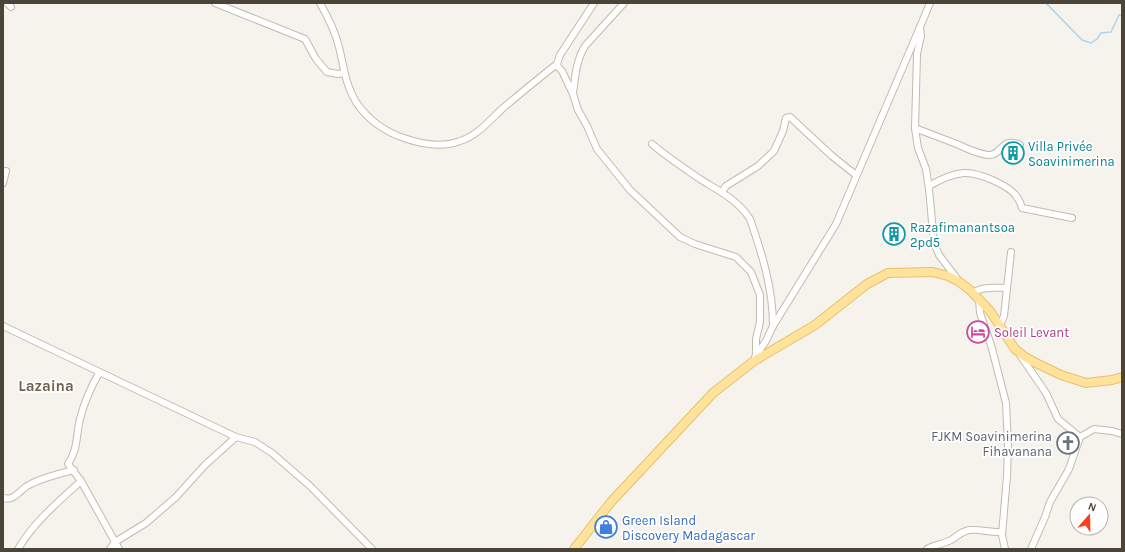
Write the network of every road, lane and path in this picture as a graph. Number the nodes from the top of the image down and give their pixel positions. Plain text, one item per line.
1 (215, 3) edge
2 (320, 3) edge
3 (327, 3) edge
4 (594, 3) edge
5 (624, 3) edge
6 (930, 3) edge
7 (325, 12) junction
8 (920, 27) junction
9 (557, 64) junction
10 (344, 72) junction
11 (573, 94) junction
12 (915, 128) junction
13 (652, 144) dead end
14 (1020, 145) dead end
15 (6, 172) dead end
16 (856, 175) junction
17 (3, 183) edge
18 (929, 186) junction
19 (722, 192) junction
20 (1072, 218) dead end
21 (1011, 252) dead end
22 (958, 281) junction
23 (1007, 288) junction
24 (976, 296) junction
25 (1000, 325) junction
26 (3, 326) edge
27 (773, 326) junction
28 (1015, 348) junction
29 (755, 358) junction
30 (99, 373) junction
31 (1122, 377) edge
32 (1122, 434) edge
33 (236, 437) junction
34 (1080, 437) junction
35 (74, 470) junction
36 (81, 480) junction
37 (3, 498) edge
38 (1002, 532) junction
39 (115, 542) junction
40 (18, 549) edge
41 (110, 549) edge
42 (119, 549) edge
43 (372, 549) edge
44 (574, 549) edge
45 (927, 549) edge
46 (1005, 549) edge
47 (1031, 549) edge

1 - 10 street
2 - 7 street
3 - 7 street
4 - 9 street
5 - 11 street
6 - 8 street
7 - 10 street
8 - 12 street
8 - 16 street
9 - 10 street
9 - 11 street
11 - 29 street
12 - 14 street
12 - 18 street
13 - 19 street
15 - 17 street
16 - 19 street
16 - 27 street
18 - 20 street
18 - 22 street
19 - 27 street
21 - 23 street
22 - 24 main road
22 - 29 main road
23 - 24 street
23 - 25 street
24 - 25 main road
24 - 38 street
25 - 28 main road
26 - 30 street
27 - 29 street
28 - 31 main road
28 - 34 street
29 - 44 main road
30 - 33 street
30 - 35 street
32 - 34 street
33 - 39 street
33 - 43 street
34 - 47 street
35 - 36 street
35 - 37 street
36 - 39 street
36 - 40 street
38 - 45 street
38 - 46 street
39 - 41 street
39 - 42 street

